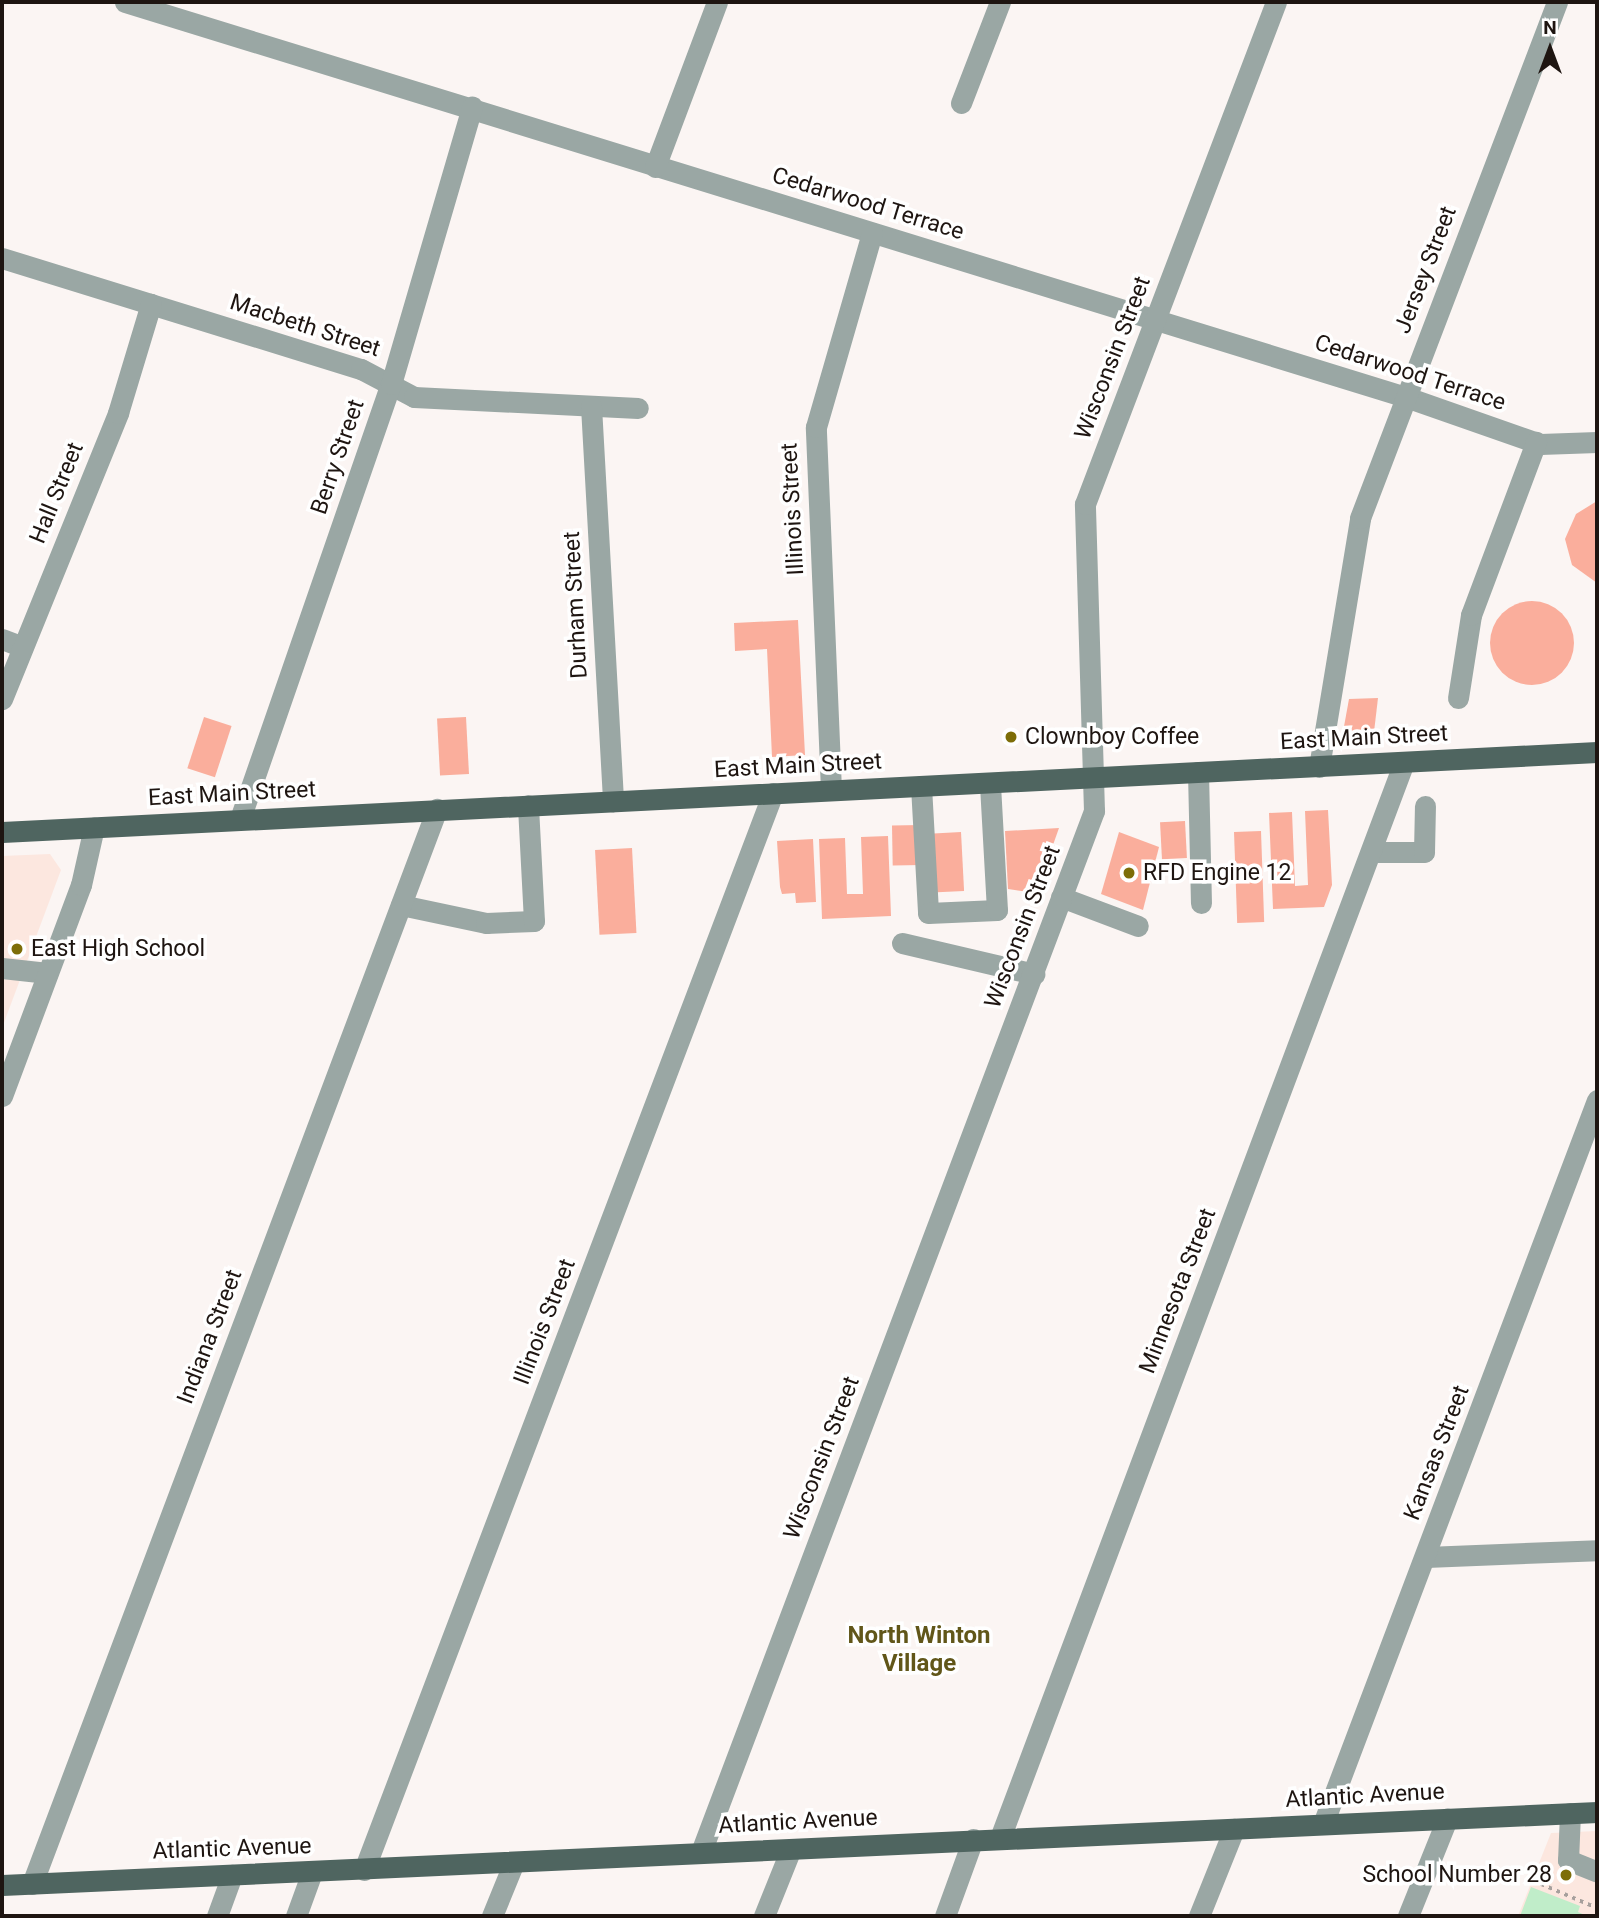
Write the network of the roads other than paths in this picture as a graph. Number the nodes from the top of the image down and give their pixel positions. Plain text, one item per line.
1 (125, 2) edge
2 (717, 2) edge
3 (1000, 2) edge
4 (1276, 2) edge
5 (1557, 2) edge
6 (961, 103) dead end
7 (472, 107) junction
8 (655, 167) junction
9 (873, 233) junction
10 (2, 258) edge
11 (152, 304) junction
12 (1156, 320) junction
13 (391, 384) junction
14 (1406, 397) junction
15 (591, 406) junction
16 (638, 408) dead end
17 (1536, 442) junction
18 (1597, 442) edge
19 (2, 639) edge
20 (23, 647) junction
21 (1458, 698) dead end
22 (2, 699) edge
23 (1597, 752) edge
24 (1404, 762) junction
25 (1319, 767) junction
26 (1198, 772) junction
27 (1097, 778) junction
28 (990, 783) junction
29 (921, 786) junction
30 (831, 790) junction
31 (773, 793) junction
32 (613, 801) junction
33 (528, 805) junction
34 (1424, 806) dead end
35 (437, 809) junction
36 (240, 819) junction
37 (94, 827) junction
38 (2, 832) edge
39 (1371, 852) junction
40 (1062, 897) junction
41 (1201, 903) dead end
42 (401, 905) junction
43 (1138, 926) dead end
44 (902, 943) dead end
45 (2, 968) edge
46 (48, 973) junction
47 (1034, 974) junction
48 (2, 1096) edge
49 (1597, 1100) edge
50 (1597, 1550) edge
51 (1426, 1557) junction
52 (1597, 1812) edge
53 (1570, 1813) junction
54 (1447, 1819) junction
55 (1323, 1824) junction
56 (1234, 1829) junction
57 (1000, 1838) junction
58 (973, 1839) junction
59 (791, 1849) junction
60 (701, 1852) junction
61 (514, 1862) junction
62 (364, 1870) junction
63 (313, 1872) junction
64 (1597, 1872) edge
65 (232, 1875) junction
66 (32, 1884) junction
67 (2, 1885) edge
68 (217, 1916) edge
69 (296, 1916) edge
70 (492, 1916) edge
71 (764, 1916) edge
72 (945, 1916) edge
73 (1199, 1916) edge
74 (1408, 1916) edge

1 - 7 street, Cedarwood Terrace
2 - 8 street
3 - 6 street
4 - 12 street, Wisconsin Street
5 - 14 street, Jersey Street
7 - 8 street, Cedarwood Terrace
7 - 13 street, Berry Street
8 - 9 street, Cedarwood Terrace
9 - 12 street, Cedarwood Terrace
9 - 30 street, Illinois Street
10 - 11 street, Macbeth Street
11 - 13 street, Macbeth Street
11 - 20 street, Hall Street
12 - 14 street, Cedarwood Terrace
12 - 27 street, Wisconsin Street
13 - 15 street, Macbeth Street
13 - 36 street, Berry Street
14 - 17 street, Cedarwood Terrace
14 - 25 street, Jersey Street
15 - 16 street, Macbeth Street
15 - 32 street, Durham Street
17 - 18 street, Cedarwood Terrace
17 - 21 street
19 - 20 street
20 - 22 street, Hall Street
23 - 24 main road, East Main Street
24 - 25 main road, East Main Street
24 - 39 street, Minnesota Street
25 - 26 main road, East Main Street
26 - 27 main road, East Main Street
26 - 41 street
27 - 28 main road, East Main Street
27 - 40 street, Wisconsin Street
28 - 29 main road, East Main Street
28 - 29 street
29 - 30 main road, East Main Street
30 - 31 main road, East Main Street
31 - 32 main road, East Main Street
31 - 62 street, Illinois Street
32 - 33 main road, East Main Street
33 - 35 main road, East Main Street
33 - 42 street
34 - 39 street
35 - 36 main road, East Main Street
35 - 42 street, Indiana Street
36 - 37 main road, East Main Street
37 - 38 main road, East Main Street
37 - 46 street
39 - 57 street, Minnesota Street
40 - 43 street
40 - 47 street, Wisconsin Street
42 - 66 street, Indiana Street
44 - 47 street
45 - 46 street
46 - 48 street
47 - 60 street, Wisconsin Street
49 - 51 street, Kansas Street
50 - 51 street
51 - 55 street, Kansas Street
52 - 53 main road, Atlantic Avenue
53 - 54 main road, Atlantic Avenue
53 - 64 street
54 - 55 main road, Atlantic Avenue
54 - 74 street
55 - 56 main road, Atlantic Avenue
56 - 57 main road, Atlantic Avenue
56 - 73 street
57 - 58 main road, Atlantic Avenue
58 - 59 main road, Atlantic Avenue
58 - 72 street
59 - 60 main road, Atlantic Avenue
59 - 71 street
60 - 61 main road, Atlantic Avenue
61 - 62 main road, Atlantic Avenue
61 - 70 street
62 - 63 main road, Atlantic Avenue
63 - 65 main road, Atlantic Avenue
63 - 69 street
65 - 66 main road, Atlantic Avenue
65 - 68 street
66 - 67 main road, Atlantic Avenue

